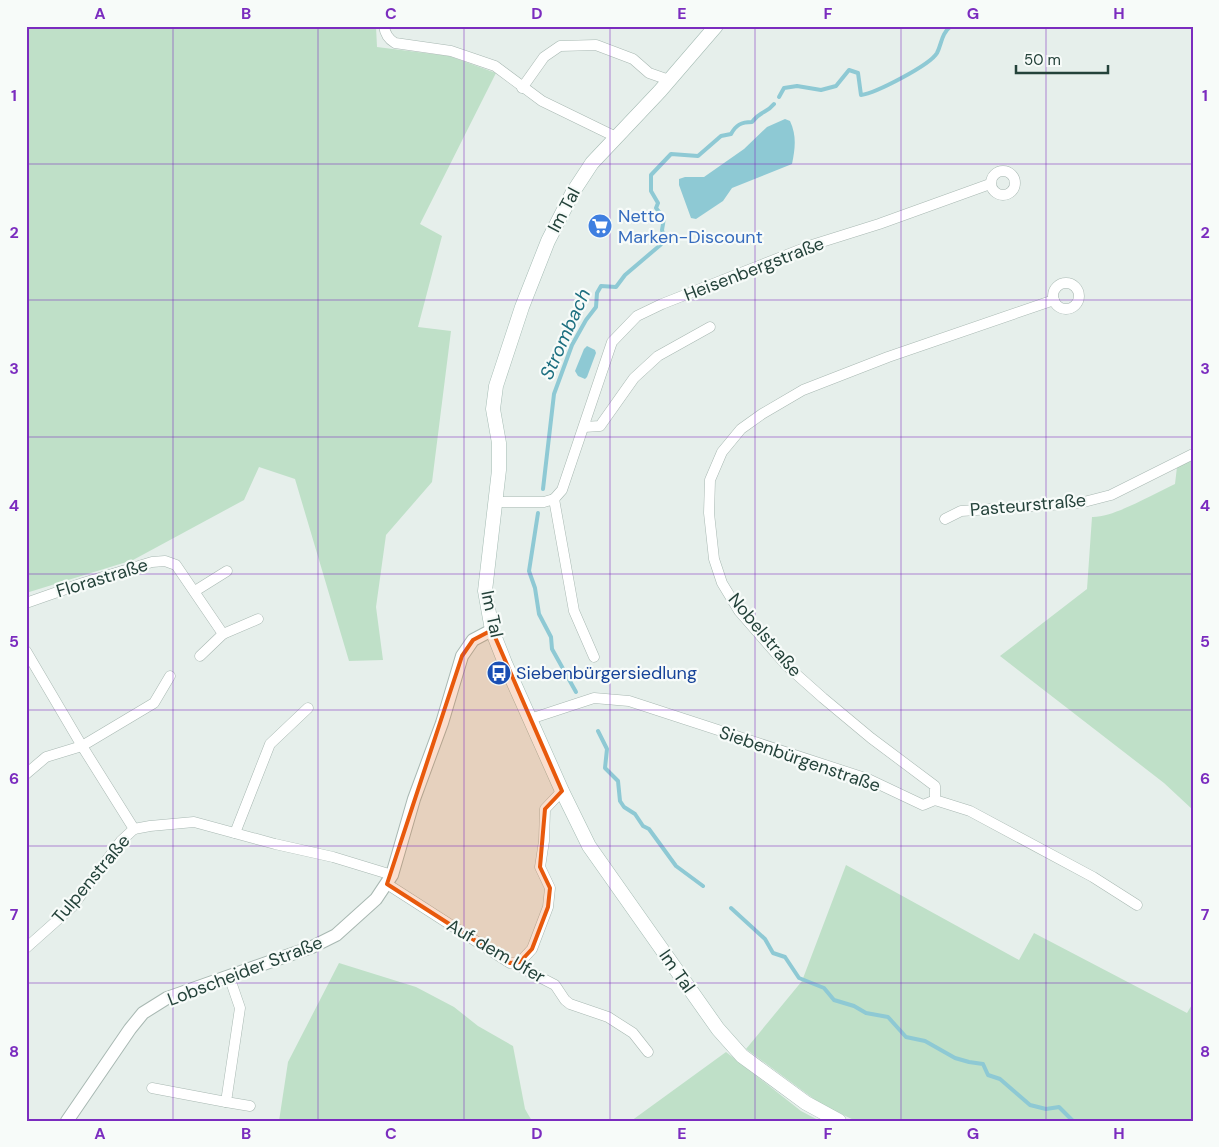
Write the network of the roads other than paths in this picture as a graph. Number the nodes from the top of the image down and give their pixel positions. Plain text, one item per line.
1 (384, 26) edge
2 (716, 26) edge
3 (669, 80) junction
4 (522, 88) junction
5 (616, 137) junction
6 (990, 184) dead end
7 (1054, 300) dead end
8 (710, 327) dead end
9 (584, 427) junction
10 (1193, 454) edge
11 (554, 500) junction
12 (495, 502) junction
13 (945, 519) dead end
14 (227, 571) dead end
15 (195, 591) junction
16 (26, 603) edge
17 (258, 619) dead end
18 (492, 630) junction
19 (223, 634) junction
20 (26, 651) edge
21 (200, 656) dead end
22 (594, 658) dead end
23 (170, 676) dead end
24 (308, 708) dead end
25 (530, 719) junction
26 (82, 746) junction
27 (26, 774) edge
28 (562, 791) junction
29 (935, 800) junction
30 (134, 829) junction
31 (235, 832) junction
32 (390, 880) junction
33 (1137, 905) dead end
34 (26, 948) edge
35 (520, 962) junction
36 (229, 976) junction
37 (648, 1052) dead end
38 (152, 1088) dead end
39 (226, 1102) junction
40 (250, 1106) dead end
41 (67, 1121) edge
42 (839, 1121) edge

1 - 4 street
2 - 3 main road, Im Tal
3 - 4 street
3 - 5 main road, Im Tal
4 - 5 street
5 - 12 main road, Im Tal
6 - 9 street, Heisenbergstraße
7 - 29 street, Nobelstraße
8 - 9 street
9 - 11 street, Heisenbergstraße
10 - 13 street, Pasteurstraße
11 - 12 street
11 - 22 street
12 - 18 main road, Im Tal
14 - 15 street
15 - 16 street, Florastraße
15 - 19 street, Florastraße
17 - 19 street
18 - 25 main road, Im Tal
18 - 32 street, Lobscheider Straße
19 - 21 street
20 - 26 street
23 - 26 street
24 - 31 street
25 - 28 main road, Im Tal
25 - 29 street, Siebenbürgenstraße
26 - 27 street
26 - 30 street
28 - 35 street
28 - 42 main road, Im Tal
29 - 33 street, Siebenbürgenstraße
30 - 31 street
30 - 34 street, Tulpenstraße
31 - 32 street
32 - 35 street, Auf dem Ufer
32 - 36 street, Lobscheider Straße
35 - 37 street, Auf dem Ufer
36 - 39 street
36 - 41 street, Lobscheider Straße
38 - 39 street
39 - 40 street

